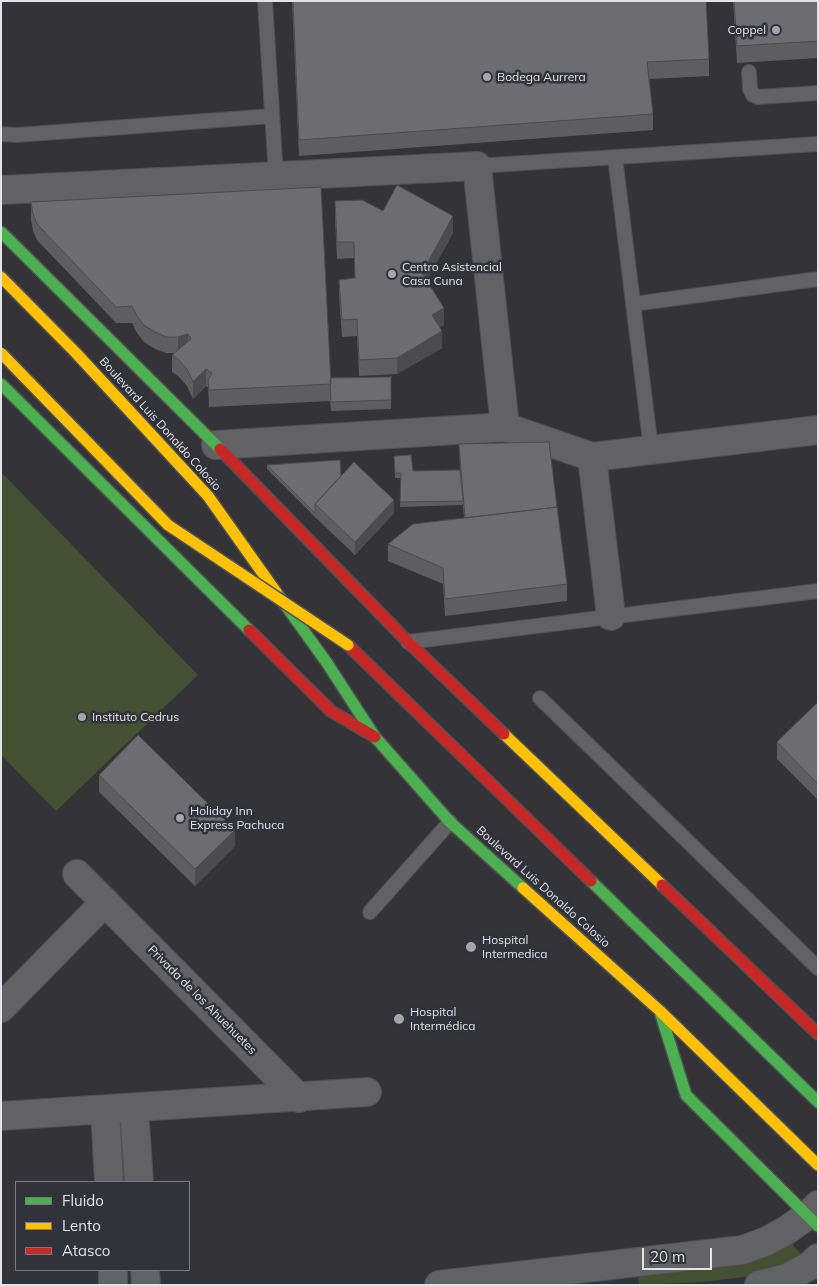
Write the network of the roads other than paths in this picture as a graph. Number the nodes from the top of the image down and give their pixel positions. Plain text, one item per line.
1 (266, 1) edge
2 (749, 72) dead end
3 (818, 93) edge
4 (272, 116) junction
5 (1, 134) edge
6 (818, 144) edge
7 (614, 157) junction
8 (477, 166) junction
9 (276, 176) junction
10 (1, 190) edge
11 (1, 232) edge
12 (1, 277) edge
13 (818, 279) edge
14 (633, 304) junction
15 (1, 353) edge
16 (1, 384) edge
17 (505, 427) junction
18 (818, 430) edge
19 (216, 445) junction
20 (651, 450) junction
21 (592, 456) junction
22 (818, 591) edge
23 (611, 616) junction
24 (408, 642) junction
25 (540, 698) dead end
26 (374, 737) junction
27 (450, 822) junction
28 (77, 874) dead end
29 (105, 902) junction
30 (370, 912) dead end
31 (816, 965) edge
32 (1, 1008) edge
33 (660, 1011) junction
34 (818, 1034) edge
35 (368, 1092) dead end
36 (299, 1098) junction
37 (818, 1102) edge
38 (134, 1108) junction
39 (105, 1110) junction
40 (1, 1116) edge
41 (818, 1165) edge
42 (109, 1181) edge
43 (138, 1181) edge
44 (815, 1215) edge
45 (818, 1258) edge
46 (113, 1271) edge
47 (145, 1271) edge
48 (818, 1282) edge
49 (113, 1285) edge
50 (146, 1285) edge
51 (440, 1285) edge
52 (759, 1285) edge
53 (771, 1285) edge

1 - 4 lane
2 - 3 lane
4 - 5 lane
4 - 9 lane
6 - 7 lane
7 - 8 lane
7 - 14 lane
8 - 9 street
8 - 17 street
9 - 10 street
11 - 19 main road
12 - 26 main road, Boulevard Luis Donaldo Colosio, bridge
13 - 14 lane
14 - 20 lane
15 - 37 main road, bridge
16 - 26 main road
17 - 19 street
17 - 21 street
18 - 20 street
19 - 24 main road
20 - 21 street
21 - 23 street
22 - 23 lane
23 - 24 lane
24 - 34 main road
25 - 31 lane
26 - 27 main road, Boulevard Luis Donaldo Colosio
27 - 30 lane
27 - 33 main road, Boulevard Luis Donaldo Colosio
28 - 29 street, Privada de los Ahuehuetes
29 - 32 street
29 - 36 street, Privada de los Ahuehuetes
33 - 41 main road, Boulevard Luis Donaldo Colosio
33 - 44 main road
35 - 36 street
36 - 38 street
38 - 39 street
38 - 43 street
39 - 40 street
39 - 42 street
44 - 51 street
45 - 52 street
46 - 49 street
47 - 50 street
48 - 53 street

